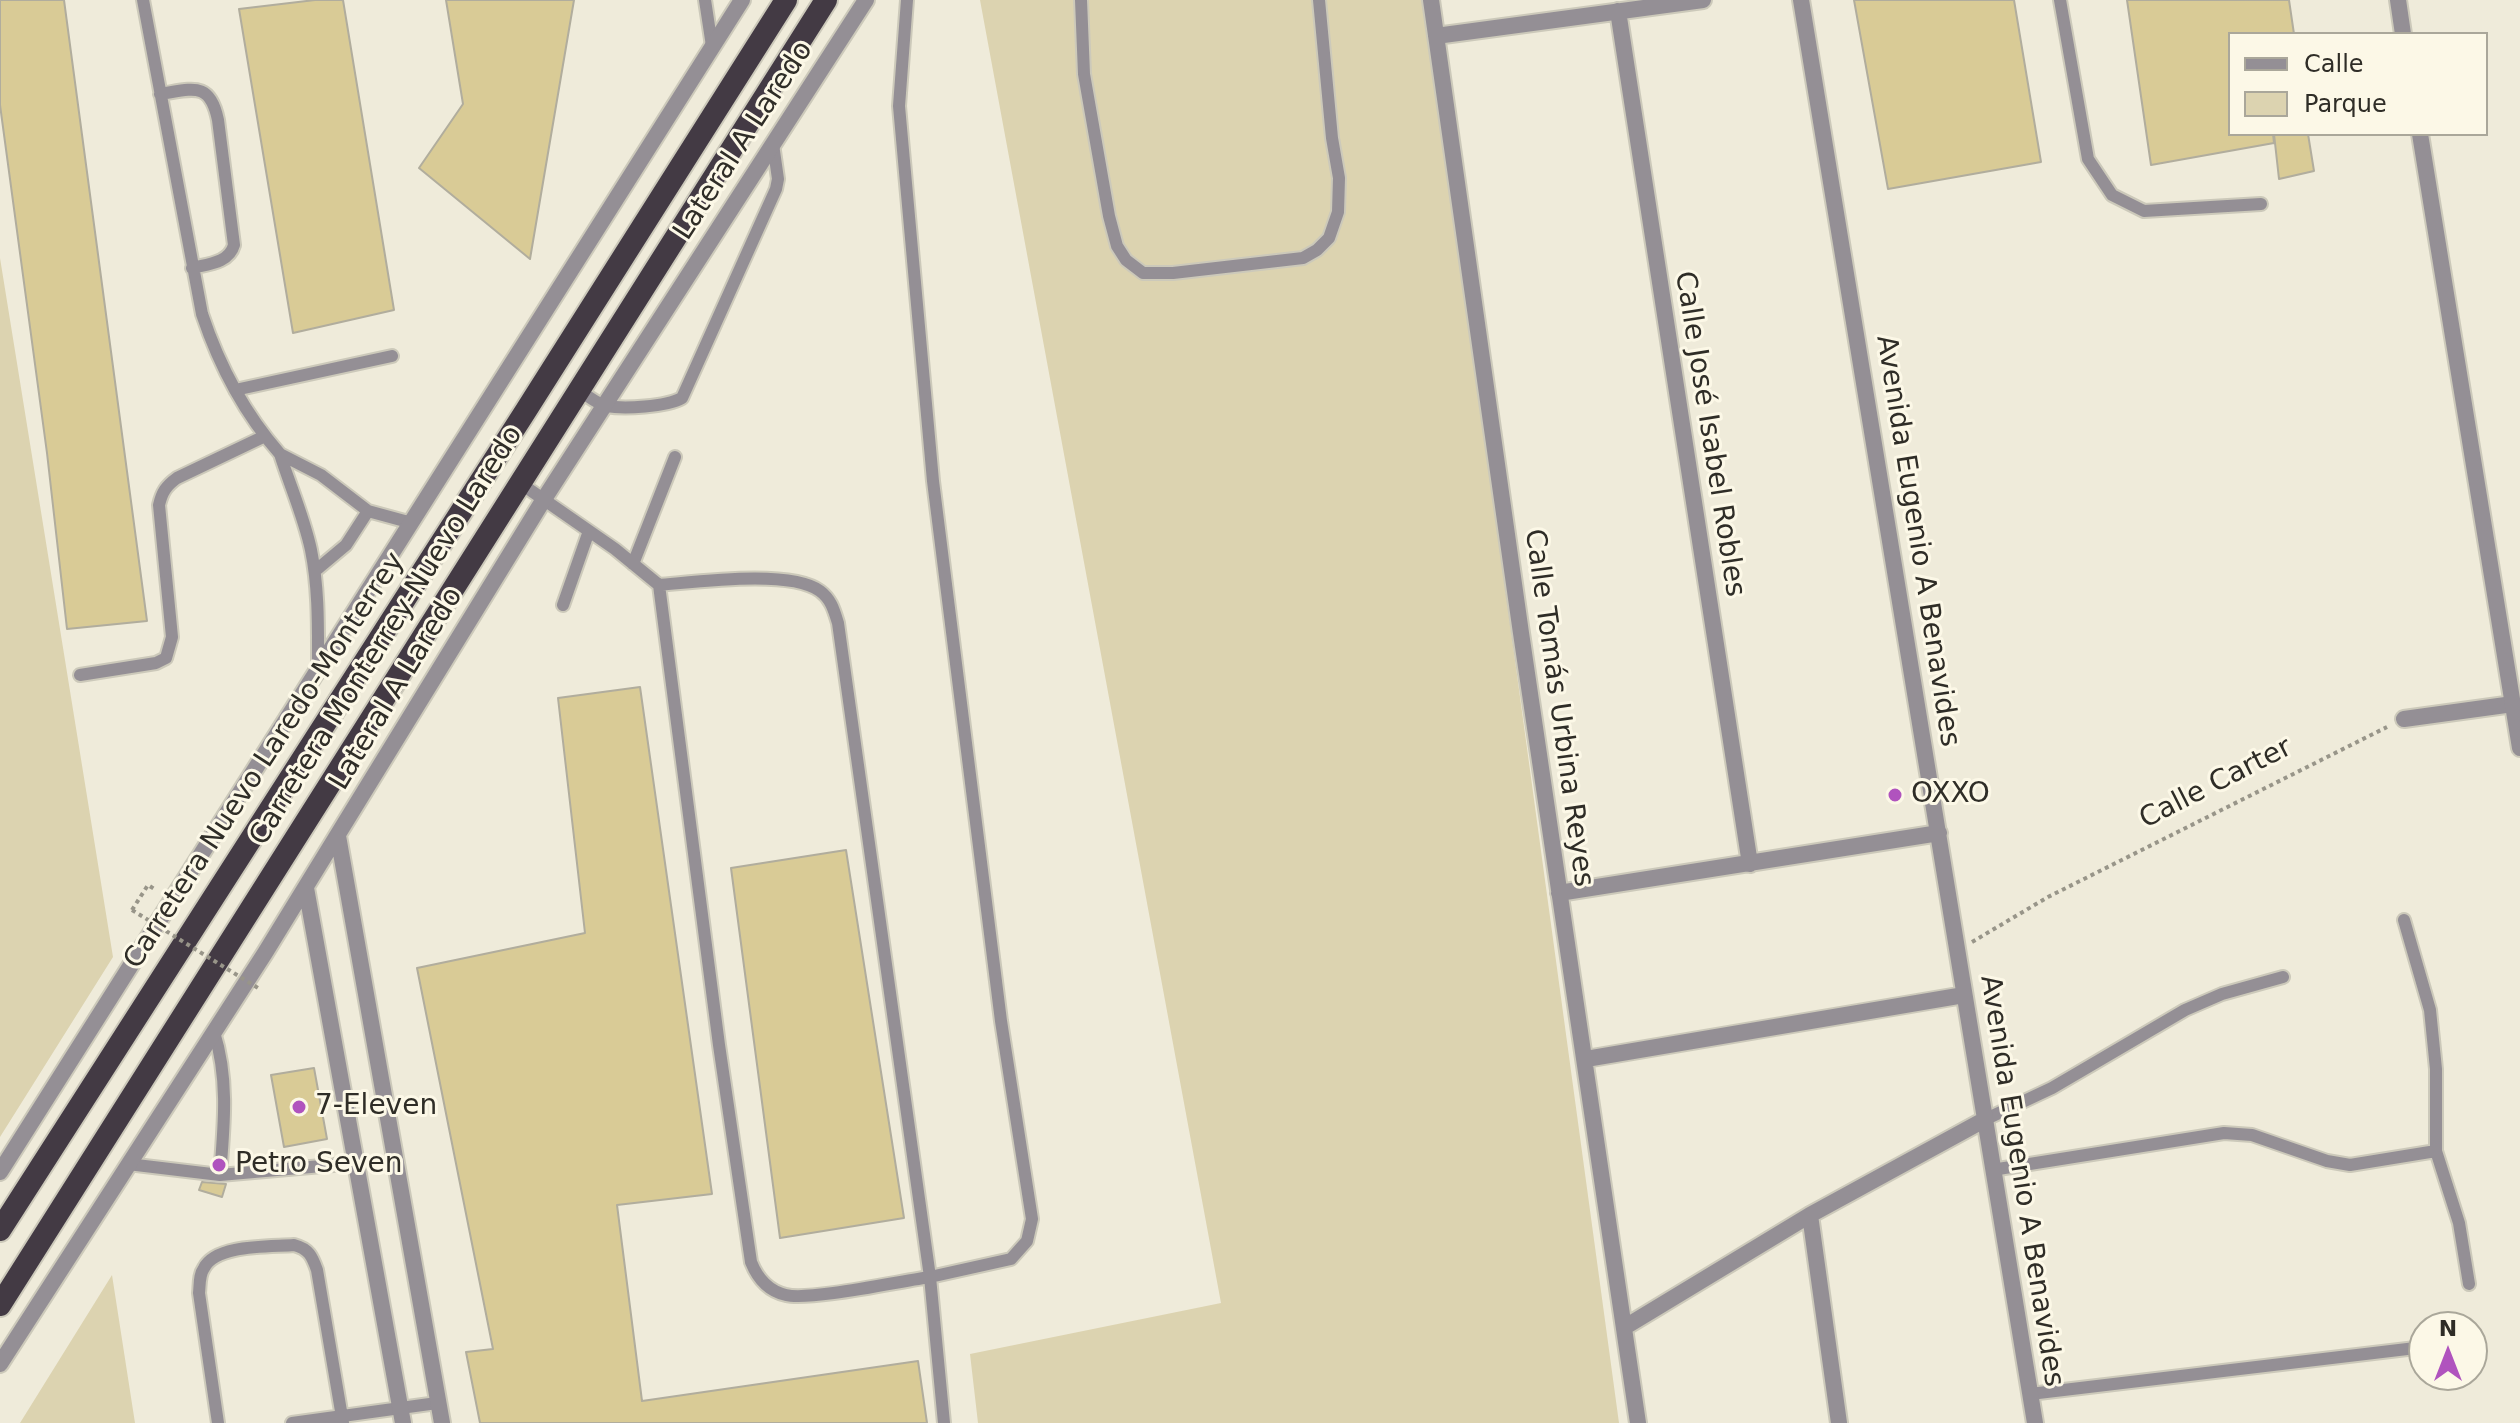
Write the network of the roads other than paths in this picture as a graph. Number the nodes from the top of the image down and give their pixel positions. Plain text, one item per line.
1 (143, 0) edge
2 (705, 0) edge
3 (742, 0) edge
4 (786, 0) edge
5 (826, 0) edge
6 (866, 0) edge
7 (907, 0) edge
8 (1081, 0) edge
9 (1319, 0) edge
10 (1431, 0) edge
11 (1703, 0) edge
12 (1801, 0) edge
13 (2060, 0) edge
14 (2398, 0) edge
15 (1618, 11) junction
16 (2403, 32) edge
17 (1436, 36) junction
18 (712, 46) junction
19 (160, 94) junction
20 (2420, 136) edge
21 (773, 144) junction
22 (2261, 204) dead end
23 (192, 268) junction
24 (392, 356) dead end
25 (235, 390) junction
26 (578, 390) junction
27 (604, 406) junction
28 (265, 436) junction
29 (280, 454) junction
30 (675, 457) dead end
31 (520, 483) junction
32 (544, 499) junction
33 (368, 511) junction
34 (412, 523) junction
35 (589, 531) junction
36 (633, 564) junction
37 (315, 571) junction
38 (659, 585) junction
39 (563, 605) dead end
40 (318, 669) junction
41 (80, 675) dead end
42 (2513, 704) junction
43 (2404, 719) road end
44 (2520, 748) edge
45 (1939, 833) junction
46 (338, 836) junction
47 (1750, 864) junction
48 (306, 888) junction
49 (1559, 893) junction
50 (2404, 920) dead end
51 (2283, 977) dead end
52 (1964, 995) junction
53 (214, 1032) junction
54 (1586, 1059) junction
55 (1984, 1120) junction
56 (2436, 1151) junction
57 (356, 1163) junction
58 (128, 1164) junction
59 (1992, 1170) junction
60 (0, 1172) edge
61 (220, 1175) junction
62 (1810, 1215) junction
63 (0, 1230) edge
64 (930, 1277) junction
65 (2469, 1284) dead end
66 (0, 1305) edge
67 (1625, 1327) junction
68 (2408, 1349) edge
69 (0, 1364) edge
70 (2030, 1394) junction
71 (437, 1403) junction
72 (401, 1415) edge
73 (343, 1420) edge
74 (218, 1423) edge
75 (292, 1423) edge
76 (442, 1423) edge
77 (944, 1423) edge
78 (1638, 1423) edge
79 (1839, 1423) edge
80 (2035, 1423) edge

1 - 19 lane
2 - 18 lane
3 - 18 street
4 - 63 highway, Carretera Nuevo Laredo-Monterrey
5 - 26 highway, Carretera Monterrey-Nuevo Laredo
6 - 21 street, Lateral A Laredo
7 - 64 lane
8 - 9 lane
10 - 17 street, Calle Tomás Urbina Reyes
11 - 15 street
12 - 45 street, Avenida Eugenio A Benavides
13 - 22 lane
14 - 16 street
15 - 17 street
15 - 47 street, Calle José Isabel Robles
17 - 49 street, Calle Tomás Urbina Reyes
18 - 34 street
19 - 23 lane
19 - 23 lane
20 - 42 street
21 - 27 street, Lateral A Laredo
21 - 27 lane
23 - 25 lane
24 - 25 lane
25 - 28 lane
26 - 27 lane
26 - 31 highway, Carretera Monterrey-Nuevo Laredo
27 - 32 street, Lateral A Laredo
28 - 29 lane
28 - 41 lane
29 - 33 lane
29 - 37 lane
30 - 36 lane
31 - 32 lane
31 - 66 highway, Carretera Monterrey-Nuevo Laredo
32 - 35 lane
32 - 46 street, Lateral A Laredo
33 - 34 lane
33 - 37 lane
34 - 40 street
35 - 36 lane
35 - 39 lane
36 - 38 lane
37 - 40 lane
38 - 64 lane
38 - 64 lane
40 - 60 street
42 - 43 street
42 - 44 street
45 - 47 street
45 - 52 street, Avenida Eugenio A Benavides
46 - 48 street, Lateral A Laredo
46 - 71 street
47 - 49 street
48 - 53 street, Lateral A Laredo
48 - 57 street
49 - 54 street, Calle Tomás Urbina Reyes
50 - 56 lane
51 - 55 lane
52 - 54 street
52 - 55 street, Avenida Eugenio A Benavides
53 - 58 street, Lateral A Laredo
53 - 61 lane
54 - 67 street, Calle Tomás Urbina Reyes
55 - 59 street, Avenida Eugenio A Benavides
55 - 62 street
56 - 59 lane
56 - 65 lane
57 - 61 lane
57 - 72 street
58 - 61 lane
58 - 69 street, Lateral A Laredo
59 - 70 street, Avenida Eugenio A Benavides
62 - 67 street
62 - 79 street
64 - 77 lane
67 - 78 street, Calle Tomás Urbina Reyes
68 - 70 lane
70 - 80 street, Avenida Eugenio A Benavides
71 - 72 lane
71 - 76 street
72 - 73 lane
73 - 74 lane
73 - 75 lane

